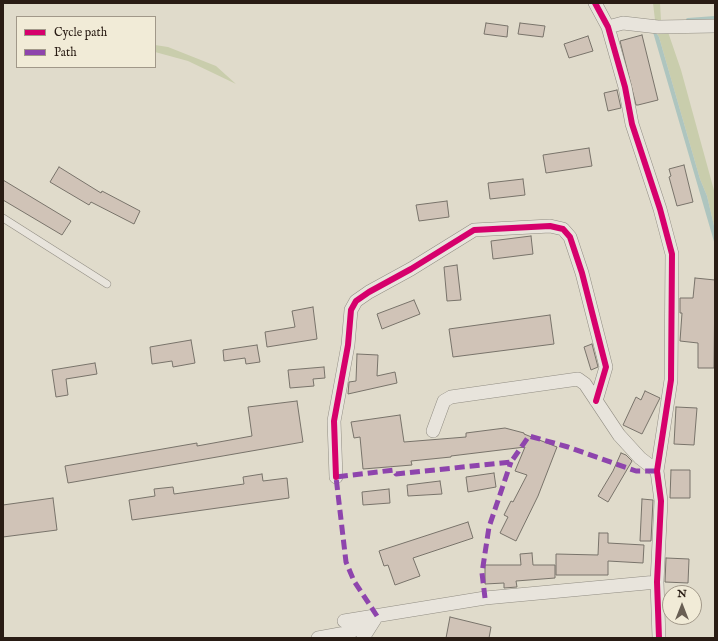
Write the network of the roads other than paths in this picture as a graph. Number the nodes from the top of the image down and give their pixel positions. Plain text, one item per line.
1 (595, 3) edge
2 (715, 26) edge
3 (608, 27) junction
4 (3, 218) edge
5 (108, 284) dead end
6 (596, 400) junction
7 (433, 431) dead end
8 (657, 471) junction
9 (336, 477) dead end
10 (657, 582) junction
11 (377, 616) junction
12 (344, 621) dead end
13 (318, 638) edge
14 (363, 638) edge
15 (659, 638) edge

1 - 3 street
2 - 3 street
3 - 8 street
4 - 5 lane
6 - 7 street
6 - 8 street
6 - 9 street
8 - 10 street
10 - 11 street
10 - 15 street
11 - 12 street
11 - 13 street
11 - 14 street

